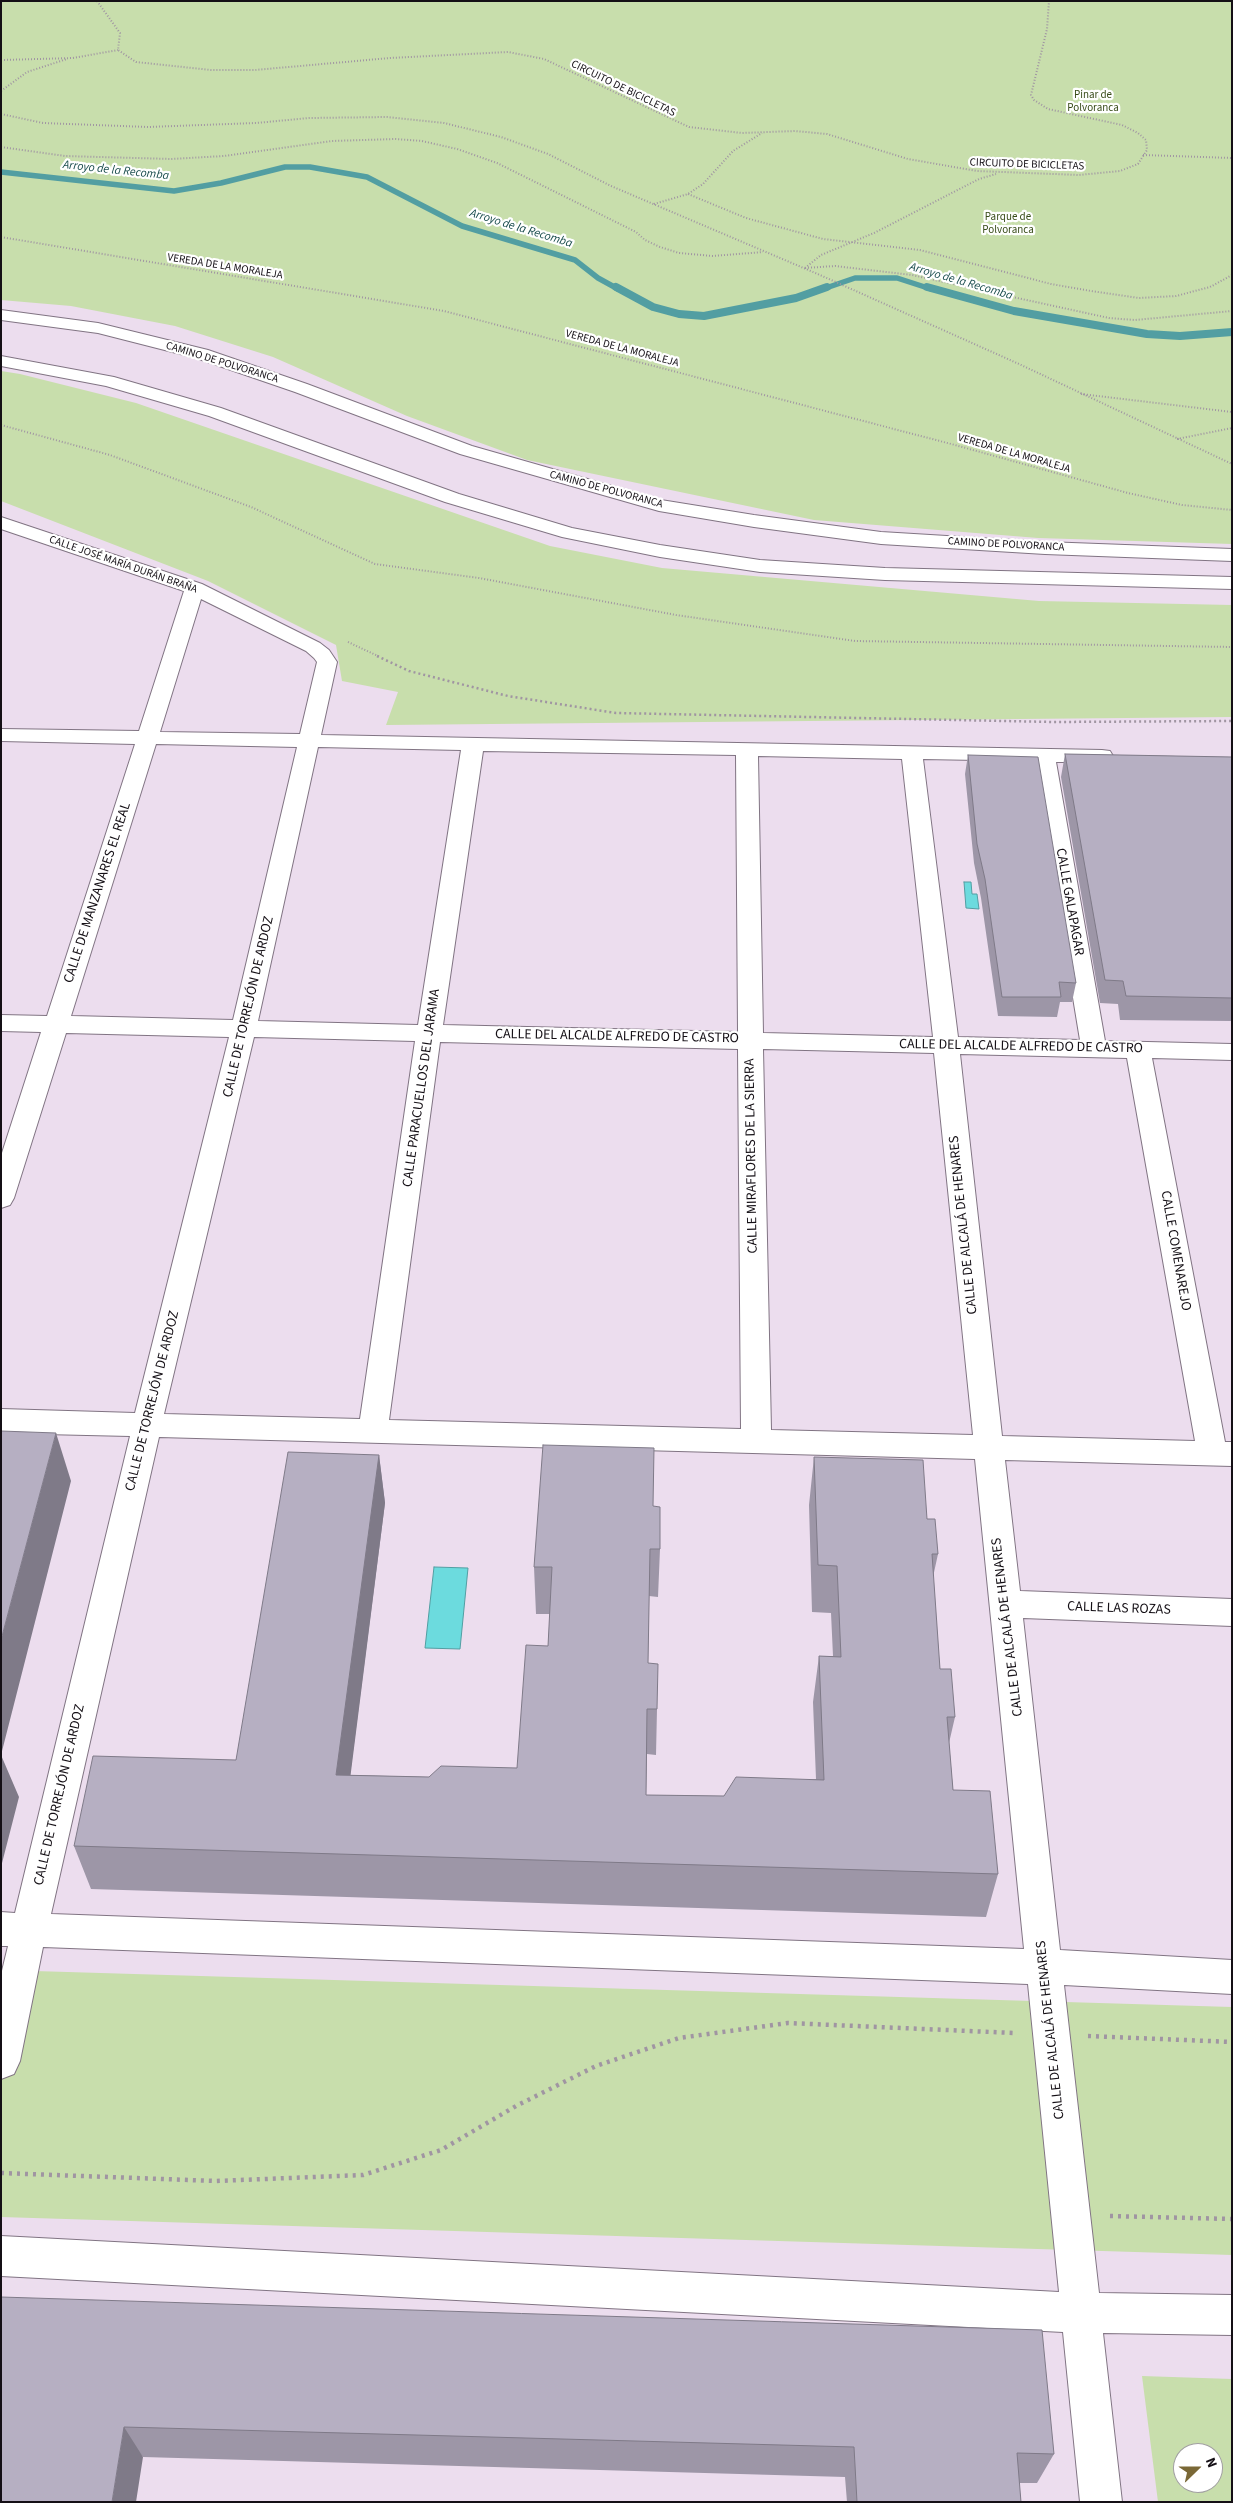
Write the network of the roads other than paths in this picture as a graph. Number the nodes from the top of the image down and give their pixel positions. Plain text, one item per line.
1 (6, 315) edge
2 (1, 361) edge
3 (1, 523) edge
4 (1232, 555) edge
5 (1232, 583) edge
6 (195, 588) junction
7 (1, 735) edge
8 (147, 738) junction
9 (310, 741) junction
10 (473, 744) junction
11 (747, 750) junction
12 (912, 753) junction
13 (1044, 756) junction
14 (1123, 756) edge
15 (1, 1023) edge
16 (56, 1024) junction
17 (244, 1028) junction
18 (429, 1033) junction
19 (750, 1040) junction
20 (946, 1045) junction
21 (1094, 1049) junction
22 (1138, 1050) junction
23 (1232, 1052) edge
24 (1, 1198) edge
25 (1, 1422) edge
26 (147, 1425) junction
27 (373, 1431) junction
28 (756, 1442) junction
29 (988, 1448) junction
30 (1222, 1454) edge
31 (1006, 1604) junction
32 (1232, 1613) edge
33 (15, 1930) edge
34 (1045, 1967) junction
35 (1232, 1977) edge
36 (1, 2062) edge
37 (1, 2256) edge
38 (1080, 2313) junction
39 (1232, 2315) edge
40 (1101, 2502) edge

1 - 4 main road, CAMINO DE POLVORANCA
2 - 5 main road
3 - 6 main road, CALLE JOSÉ MARÍA DURÁN BRAÑA
6 - 8 main road, CALLE DE MANZANARES EL REAL
6 - 9 main road, CALLE JOSÉ MARÍA DURÁN BRAÑA
7 - 8 main road
8 - 9 main road
8 - 16 main road, CALLE DE MANZANARES EL REAL
9 - 10 main road
9 - 17 main road, CALLE DE TORREJÓN DE ARDOZ
10 - 11 main road
10 - 18 main road, CALLE PARACUELLOS DEL JARAMA
11 - 12 main road
11 - 19 main road, CALLE MIRAFLORES DE LA SIERRA
12 - 13 main road
12 - 20 main road, CALLE DE ALCALÁ DE HENARES
13 - 14 main road
13 - 21 main road, CALLE GALAPAGAR
15 - 16 main road, CALLE DEL ALCALDE ALFREDO DE CASTRO
16 - 17 main road, CALLE DEL ALCALDE ALFREDO DE CASTRO
16 - 24 main road, CALLE DE MANZANARES EL REAL
17 - 18 main road, CALLE DEL ALCALDE ALFREDO DE CASTRO
17 - 26 main road, CALLE DE TORREJÓN DE ARDOZ
18 - 19 main road, CALLE DEL ALCALDE ALFREDO DE CASTRO
18 - 27 main road, CALLE PARACUELLOS DEL JARAMA
19 - 20 main road, CALLE DEL ALCALDE ALFREDO DE CASTRO
19 - 28 main road, CALLE MIRAFLORES DE LA SIERRA
20 - 21 main road, CALLE DEL ALCALDE ALFREDO DE CASTRO
20 - 29 main road, CALLE DE ALCALÁ DE HENARES
21 - 22 main road, CALLE DEL ALCALDE ALFREDO DE CASTRO
22 - 23 main road, CALLE DEL ALCALDE ALFREDO DE CASTRO
22 - 30 main road, CALLE COMENAREJO
25 - 26 main road
26 - 27 main road
26 - 33 main road, CALLE DE TORREJÓN DE ARDOZ
27 - 28 main road
28 - 29 main road
29 - 30 main road
29 - 31 main road, CALLE DE ALCALÁ DE HENARES
31 - 32 main road, CALLE LAS ROZAS
31 - 34 main road, CALLE DE ALCALÁ DE HENARES
33 - 34 main road
33 - 36 main road, CALLE DE TORREJÓN DE ARDOZ
34 - 35 main road
34 - 38 main road, CALLE DE ALCALÁ DE HENARES
37 - 38 main road
38 - 39 main road
38 - 40 main road, CALLE DE ALCALÁ DE HENARES

